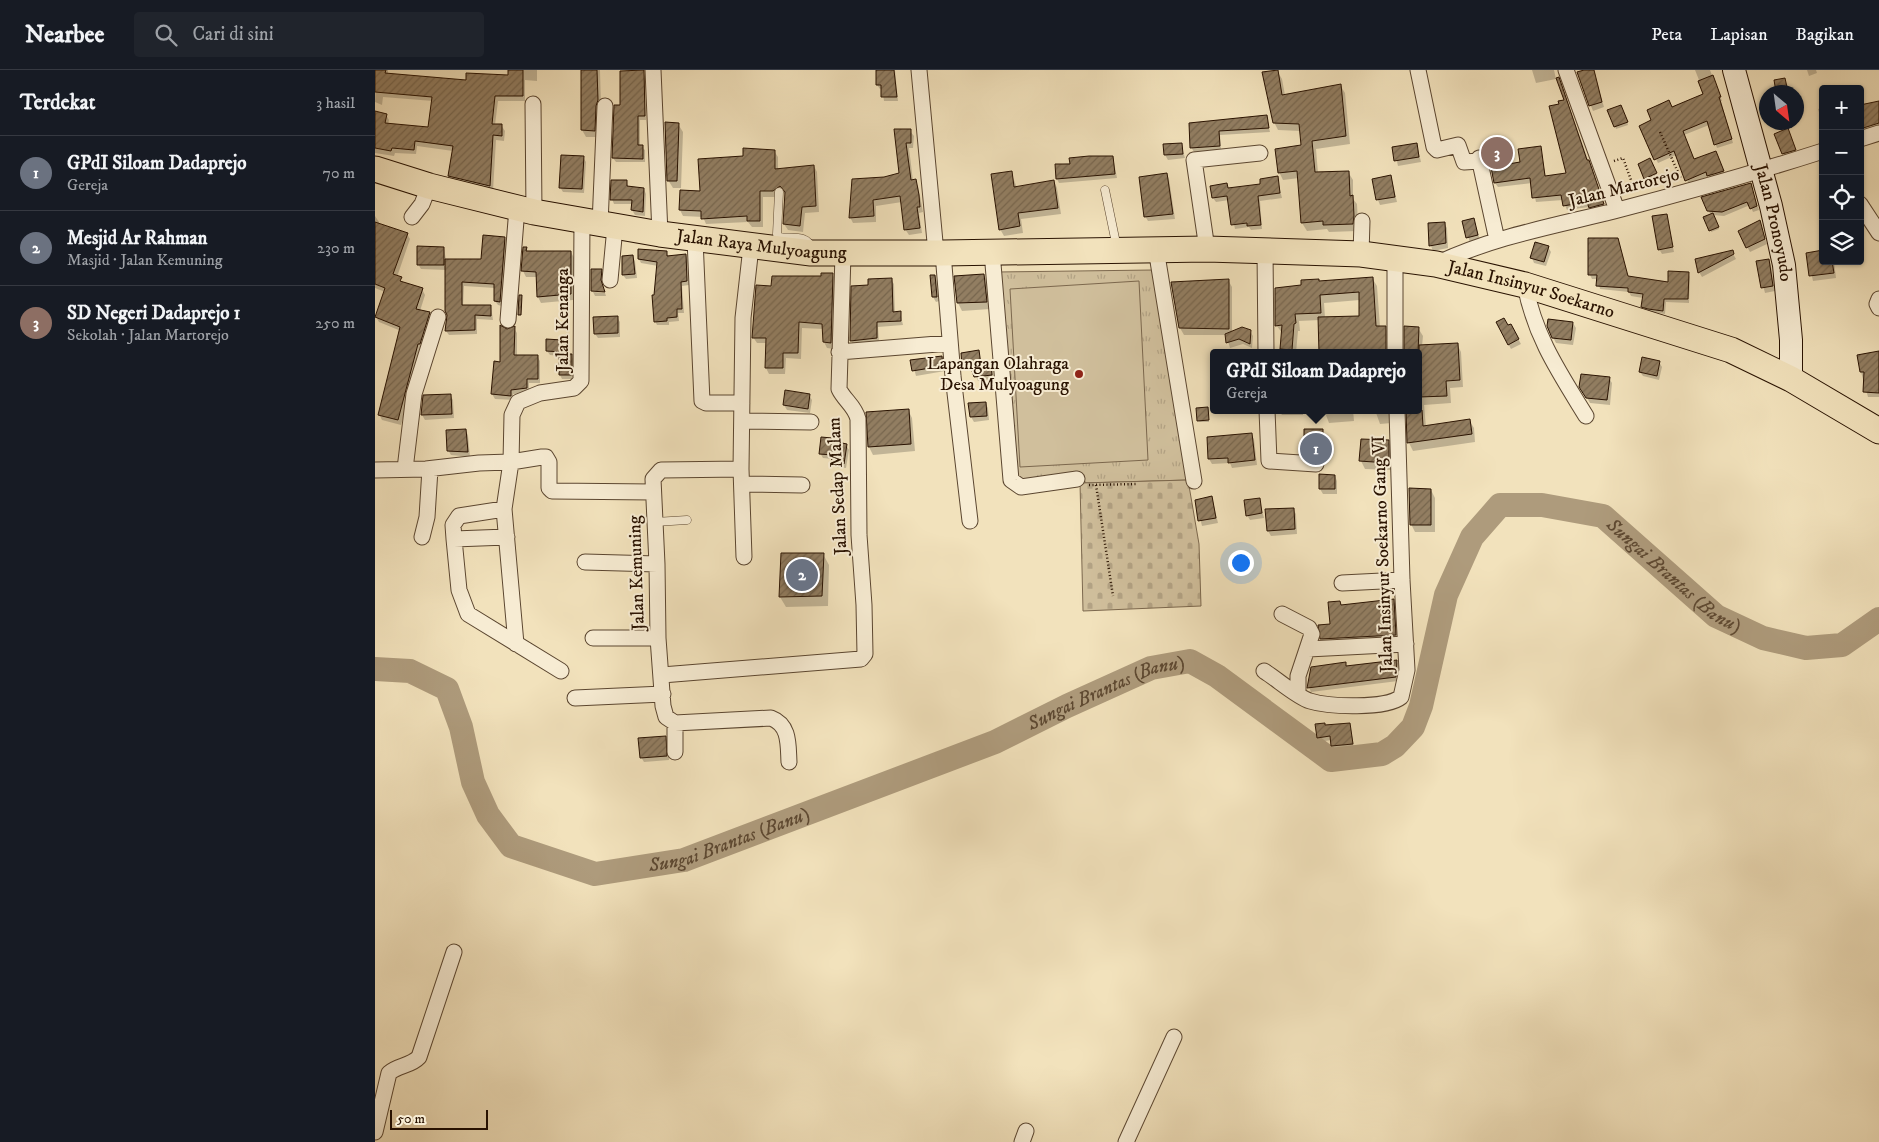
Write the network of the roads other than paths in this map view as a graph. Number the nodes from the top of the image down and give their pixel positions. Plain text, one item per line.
1 (653, 70) edge
2 (919, 70) edge
3 (1418, 70) edge
4 (1566, 70) edge
5 (1734, 70) edge
6 (533, 104) dead end
7 (605, 106) dead end
8 (1879, 133) edge
9 (1864, 138) edge
10 (1819, 152) edge
11 (1260, 153) dead end
12 (375, 170) edge
13 (1760, 171) junction
14 (429, 186) junction
15 (1105, 190) dead end
16 (779, 192) dead end
17 (525, 210) junction
18 (1617, 210) junction
19 (1864, 210) edge
20 (411, 217) dead end
21 (1361, 221) dead end
22 (599, 224) junction
23 (660, 234) junction
24 (1879, 234) edge
25 (695, 239) junction
26 (1497, 240) junction
27 (751, 247) junction
28 (1156, 249) junction
29 (1207, 249) junction
30 (1117, 250) junction
31 (1265, 250) junction
32 (992, 252) junction
33 (811, 253) junction
34 (843, 254) junction
35 (939, 254) junction
36 (1361, 254) junction
37 (1395, 257) junction
38 (1436, 264) junction
39 (610, 280) dead end
40 (1525, 286) junction
41 (1879, 299) edge
42 (1879, 308) edge
43 (437, 317) dead end
44 (508, 320) dead end
45 (950, 342) junction
46 (1266, 349) edge
47 (1395, 349) edge
48 (839, 352) junction
49 (1791, 379) junction
50 (742, 403) junction
51 (1267, 414) edge
52 (1397, 414) edge
53 (1586, 416) dead end
54 (742, 421) junction
55 (811, 422) dead end
56 (1879, 431) edge
57 (511, 462) junction
58 (1316, 464) dead end
59 (405, 469) junction
60 (430, 469) junction
61 (375, 470) edge
62 (742, 476) junction
63 (1077, 479) road end
64 (1194, 481) dead end
65 (802, 485) dead end
66 (653, 492) junction
67 (503, 509) junction
68 (687, 520) dead end
69 (970, 521) dead end
70 (655, 522) junction
71 (422, 537) dead end
72 (507, 537) junction
73 (454, 539) junction
74 (744, 557) dead end
75 (585, 562) dead end
76 (657, 564) junction
77 (1402, 580) junction
78 (1342, 583) dead end
79 (1282, 614) dead end
80 (593, 638) dead end
81 (658, 638) junction
82 (516, 644) junction
83 (1406, 644) junction
84 (1308, 649) junction
85 (561, 671) dead end
86 (1264, 671) dead end
87 (662, 676) junction
88 (663, 694) junction
89 (1298, 694) junction
90 (575, 698) dead end
91 (675, 723) junction
92 (675, 752) dead end
93 (789, 762) dead end
94 (454, 952) dead end
95 (1174, 1037) dead end
96 (375, 1132) edge
97 (1126, 1142) edge

1 - 23 street
2 - 35 street
3 - 26 street
4 - 18 street
5 - 13 main road, Jalan Pronoyudo
6 - 17 street
7 - 22 street
8 - 9 street
10 - 13 street, Jalan Martorejo
11 - 29 street
12 - 14 main road, Jalan Raya Mulyoagung
13 - 18 street, Jalan Martorejo
13 - 49 main road, Jalan Pronoyudo
14 - 17 main road, Jalan Raya Mulyoagung
14 - 20 street
15 - 30 lane
16 - 33 lane
17 - 22 main road, Jalan Raya Mulyoagung
17 - 44 street
18 - 26 street, Jalan Martorejo
19 - 24 street
21 - 36 street
22 - 23 main road, Jalan Raya Mulyoagung
22 - 39 street
22 - 57 street, Jalan Kenanga
23 - 25 main road, Jalan Raya Mulyoagung
25 - 27 main road, Jalan Raya Mulyoagung
25 - 50 street
26 - 38 street, Jalan Martorejo
27 - 33 main road, Jalan Raya Mulyoagung
27 - 50 street
28 - 29 main road, Jalan Insinyur Soekarno
28 - 30 main road, Jalan Raya Mulyoagung
28 - 64 street
29 - 31 main road, Jalan Insinyur Soekarno
30 - 32 main road, Jalan Raya Mulyoagung
31 - 36 main road, Jalan Insinyur Soekarno
31 - 46 street
32 - 35 main road, Jalan Raya Mulyoagung
32 - 63 street
33 - 34 main road, Jalan Raya Mulyoagung
34 - 35 main road, Jalan Raya Mulyoagung
34 - 48 street, Jalan Sedap Malam
35 - 45 street
36 - 37 main road, Jalan Insinyur Soekarno
37 - 38 main road, Jalan Insinyur Soekarno
37 - 47 street
38 - 40 main road, Jalan Insinyur Soekarno
40 - 49 main road, Jalan Insinyur Soekarno
40 - 53 street
41 - 42 street
43 - 59 street
45 - 48 street
45 - 69 street
48 - 87 street, Jalan Sedap Malam
49 - 56 main road, Jalan Insinyur Soekarno
50 - 54 street
51 - 58 street
52 - 77 street, Jalan Insinyur Soekarno Gang VI
54 - 55 street
54 - 62 street
57 - 60 street
57 - 66 street
57 - 67 street
59 - 60 street
59 - 61 street
60 - 71 street
62 - 65 street, Jalan Kemuning
62 - 66 street, Jalan Kemuning
62 - 74 street
66 - 70 street, Jalan Kemuning
67 - 72 street
67 - 73 street
68 - 70 lane
70 - 76 street, Jalan Kemuning
72 - 73 street
72 - 82 street
73 - 82 street
75 - 76 street
76 - 81 street, Jalan Kemuning
77 - 78 street
77 - 83 street, Jalan Insinyur Soekarno Gang VI
79 - 84 street
80 - 81 street
81 - 87 street, Jalan Kemuning
82 - 85 street
83 - 84 street
83 - 89 street, Jalan Insinyur Soekarno Gang VI
84 - 89 street
86 - 89 street
87 - 88 street, Jalan Kemuning
88 - 90 street
88 - 91 street, Jalan Kemuning
91 - 92 street
91 - 93 street
94 - 96 street
95 - 97 street

